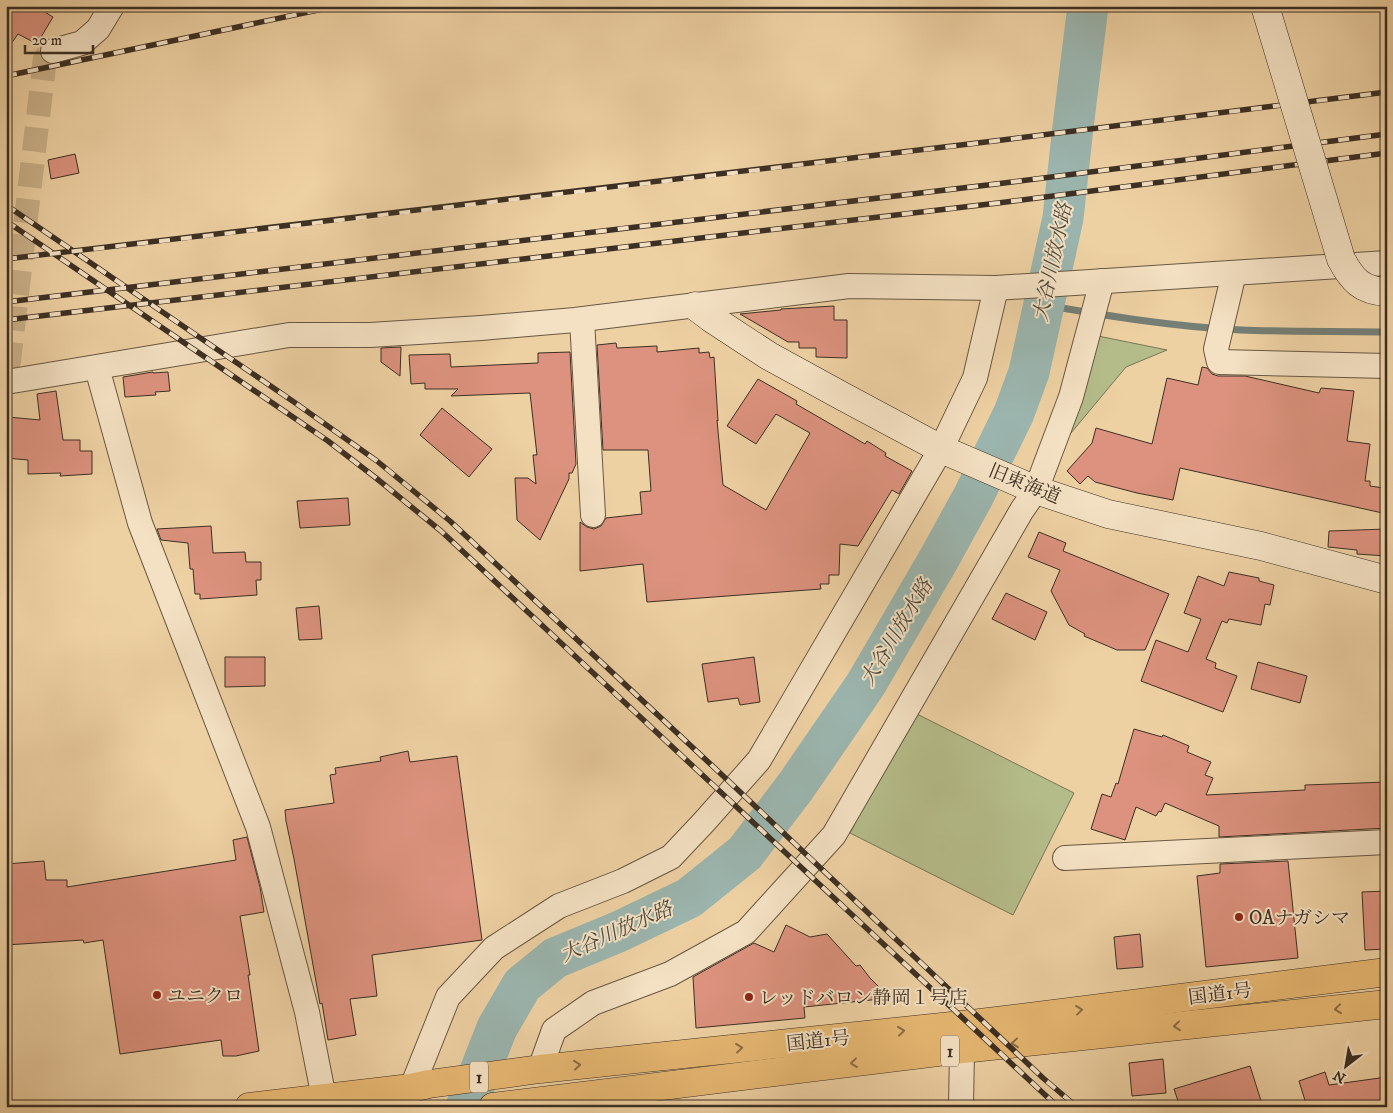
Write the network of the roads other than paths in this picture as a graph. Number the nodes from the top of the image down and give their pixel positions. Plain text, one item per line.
1 (112, 6) edge
2 (1265, 6) edge
3 (53, 51) dead end
4 (1387, 264) edge
5 (1234, 273) junction
6 (1097, 282) junction
7 (1002, 288) junction
8 (1387, 292) edge
9 (695, 306) junction
10 (582, 320) junction
11 (1387, 366) edge
12 (97, 368) junction
13 (6, 382) edge
14 (941, 449) junction
15 (1036, 490) junction
16 (593, 515) dead end
17 (1387, 580) edge
18 (1387, 842) edge
19 (1065, 858) dead end
20 (1387, 972) edge
21 (1387, 1004) edge
22 (962, 1049) junction
23 (534, 1070) junction
24 (415, 1093) edge
25 (324, 1098) junction
26 (514, 1105) edge
27 (249, 1107) edge
28 (961, 1107) edge

1 - 3 street
2 - 8 street, bridge
4 - 5 street
5 - 6 street
5 - 11 street
6 - 7 street
6 - 15 street
7 - 9 street
7 - 14 street
9 - 10 street
9 - 14 street, 旧東海道
10 - 12 street
10 - 16 street
12 - 13 street
12 - 25 street
14 - 15 street, 旧東海道
14 - 24 street
15 - 17 street, 旧東海道
15 - 23 street
18 - 19 street
23 -> 20 highway, 国道1号 / 1
21 -> 22 highway, 国道1号 / 1
22 -> 26 highway, 国道1号 / 1
22 - 28 street
23 - 24 highway, 国道1号 / 1
24 - 25 highway, 国道1号 / 1
25 - 27 highway, 国道1号 / 1

